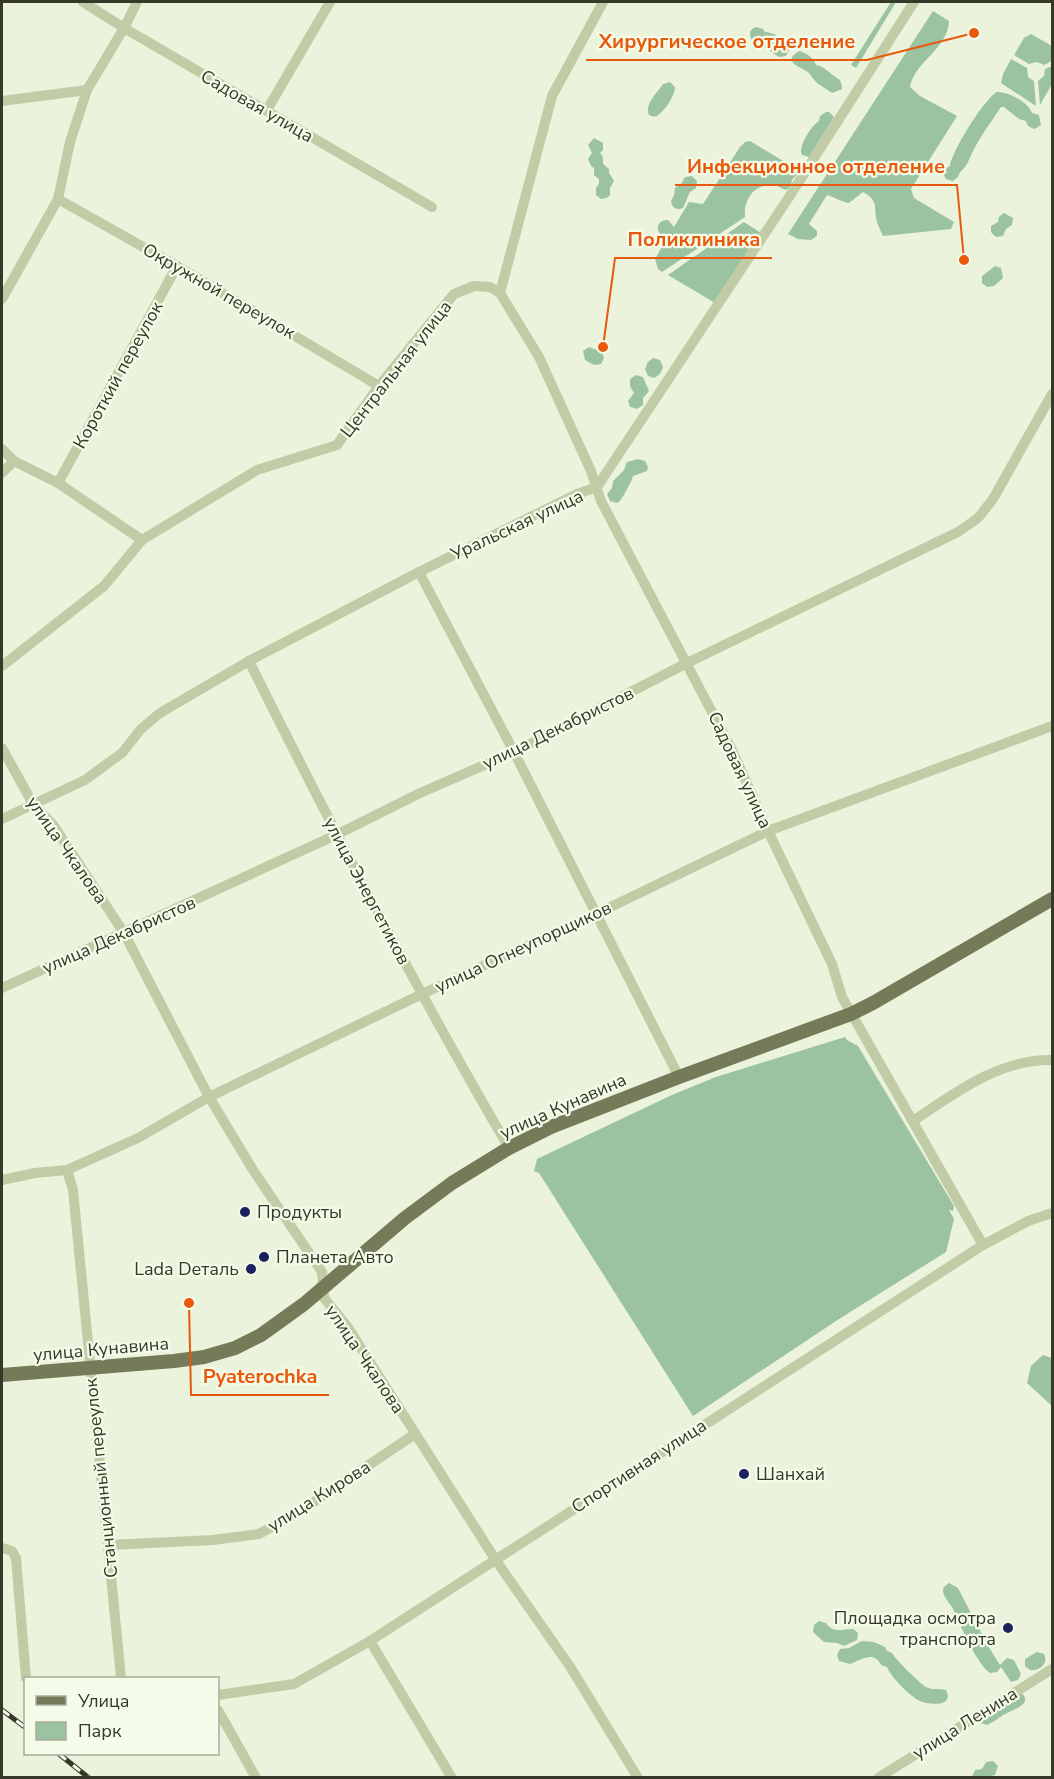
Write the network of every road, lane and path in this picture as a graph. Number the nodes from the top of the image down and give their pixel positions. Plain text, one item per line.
1 (83, 2) edge
2 (137, 2) edge
3 (330, 2) edge
4 (603, 2) edge
5 (914, 2) edge
6 (124, 28) junction
7 (87, 90) junction
8 (2, 101) edge
9 (267, 111) junction
10 (58, 199) junction
11 (432, 207) dead end
12 (177, 266) junction
13 (500, 293) junction
14 (2, 299) edge
15 (379, 386) junction
16 (1053, 394) edge
17 (2, 449) edge
18 (14, 461) junction
19 (2, 473) edge
20 (58, 483) junction
21 (597, 487) junction
22 (142, 540) junction
23 (419, 572) junction
24 (249, 661) junction
25 (687, 663) junction
26 (2, 666) edge
27 (1053, 726) edge
28 (2, 748) edge
29 (514, 752) junction
30 (33, 804) junction
31 (2, 819) edge
32 (768, 831) junction
33 (336, 835) junction
34 (1053, 899) edge
35 (596, 914) junction
36 (124, 933) junction
37 (2, 988) edge
38 (422, 994) junction
39 (851, 1014) junction
40 (1053, 1060) edge
41 (679, 1077) junction
42 (209, 1097) junction
43 (913, 1121) junction
44 (509, 1148) junction
45 (68, 1170) junction
46 (2, 1180) edge
47 (1053, 1213) edge
48 (983, 1245) junction
49 (322, 1288) junction
50 (91, 1368) junction
51 (2, 1375) edge
52 (415, 1434) junction
53 (108, 1545) junction
54 (2, 1548) edge
55 (495, 1559) junction
56 (370, 1641) junction
57 (1053, 1669) edge
58 (26, 1677) edge
59 (122, 1677) edge
60 (219, 1695) edge
61 (219, 1712) edge
62 (256, 1778) edge
63 (452, 1778) edge
64 (638, 1778) edge
65 (878, 1778) edge

1 - 6 street, Садовая улица
2 - 6 street
3 - 9 street
4 - 13 street
5 - 21 street, Уральская улица
6 - 7 street
6 - 9 street, Садовая улица
7 - 8 street
7 - 10 street
9 - 11 street, Садовая улица
10 - 12 street, Окружной переулок
10 - 14 street
12 - 15 street, Окружной переулок
12 - 20 street, Короткий переулок
13 - 15 street, Центральная улица
13 - 21 street, Садовая улица
15 - 22 street, Центральная улица
16 - 25 street, улица Декабристов
17 - 18 street
18 - 19 street
18 - 20 street
20 - 22 street
21 - 23 street, Уральская улица
21 - 25 street, Садовая улица
22 - 26 street, Центральная улица
23 - 24 street, Уральская улица
23 - 29 street
24 - 30 street, Уральская улица
24 - 33 street, улица Энергетиков
25 - 29 street, улица Декабристов
25 - 32 street, Садовая улица
27 - 32 street, улица Огнеупорщиков
28 - 30 street, улица Чкалова
29 - 33 street, улица Декабристов
29 - 35 street
30 - 31 street, Уральская улица
30 - 36 street, улица Чкалова
32 - 35 street, улица Огнеупорщиков
32 - 39 street, Садовая улица
33 - 36 street, улица Декабристов
33 - 38 street, улица Энергетиков
34 - 39 main road, улица Кунавина
35 - 38 street, улица Огнеупорщиков
35 - 41 street
36 - 37 street, улица Декабристов
36 - 42 street, улица Чкалова
38 - 42 street, улица Огнеупорщиков
38 - 44 street, улица Энергетиков
39 - 41 main road, улица Кунавина
39 - 43 street, Садовая улица
40 - 43 street
41 - 44 main road, улица Кунавина
42 - 45 street, улица Огнеупорщиков
42 - 49 street, улица Чкалова
43 - 48 street, Садовая улица
44 - 49 main road, улица Кунавина
45 - 46 street, улица Огнеупорщиков
45 - 50 street, Станционный переулок
47 - 48 street, Спортивная улица
48 - 55 street, Спортивная улица
49 - 50 main road, улица Кунавина
49 - 52 street, улица Чкалова
50 - 51 main road, улица Кунавина
50 - 53 street, Станционный переулок
52 - 53 street, улица Кирова
52 - 55 street, улица Чкалова
53 - 59 street, Станционный переулок
54 - 58 street
55 - 56 street, Спортивная улица
55 - 64 street, улица Чкалова
56 - 60 street, Спортивная улица
56 - 63 street
57 - 65 street, улица Ленина
61 - 62 street

